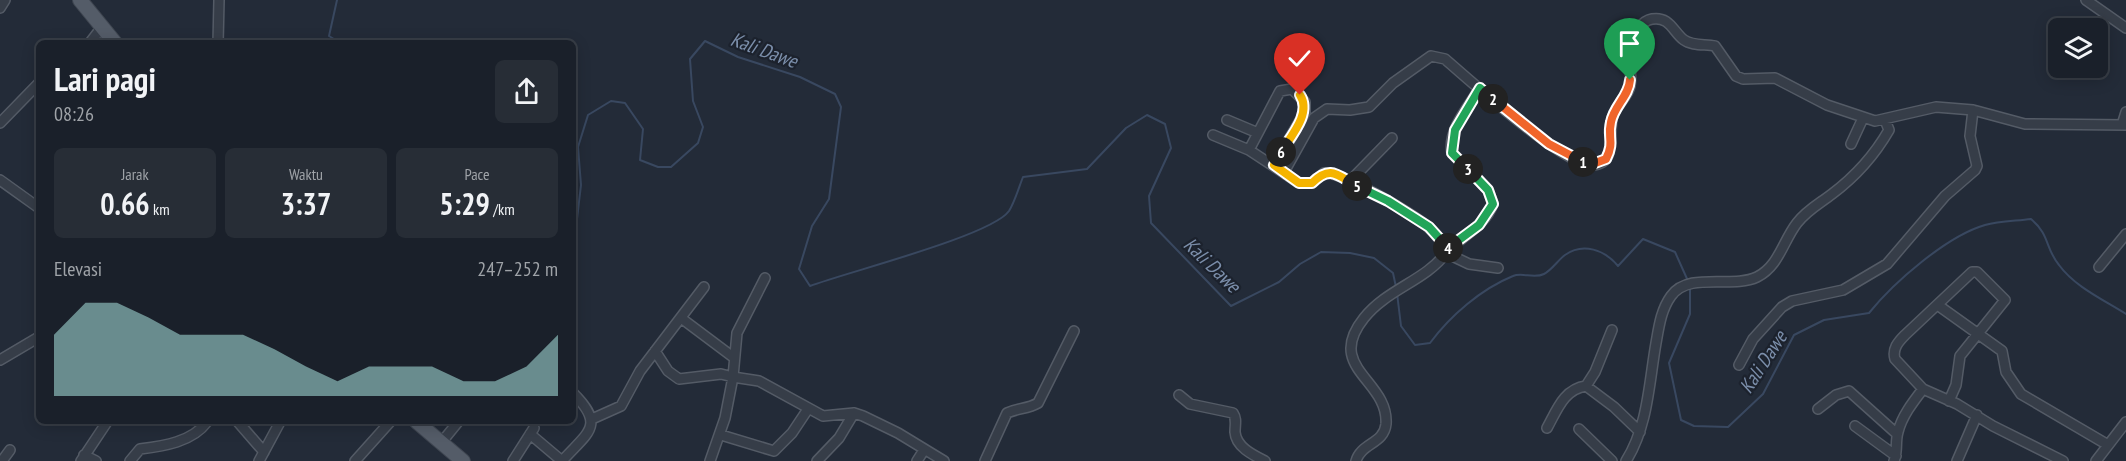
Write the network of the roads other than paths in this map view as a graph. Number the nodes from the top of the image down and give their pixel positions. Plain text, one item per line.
1 (5, 0) edge
2 (80, 0) edge
3 (219, 0) edge
4 (2086, 0) edge
5 (0, 8) edge
6 (102, 27) junction
7 (2126, 28) edge
8 (92, 40) edge
9 (113, 40) edge
10 (218, 40) edge
11 (36, 86) edge
12 (1480, 88) junction
13 (1973, 110) junction
14 (2126, 112) edge
15 (1863, 118) junction
16 (1227, 120) dead end
17 (1885, 120) junction
18 (0, 123) edge
19 (2124, 125) edge
20 (1258, 133) junction
21 (1213, 135) dead end
22 (1392, 138) dead end
23 (1851, 144) dead end
24 (1249, 150) junction
25 (1274, 165) junction
26 (1284, 172) junction
27 (0, 180) edge
28 (1349, 182) junction
29 (36, 206) edge
30 (2126, 234) edge
31 (1448, 251) junction
32 (2099, 267) dead end
33 (1498, 268) dead end
34 (765, 279) dead end
35 (704, 287) dead end
36 (1939, 306) junction
37 (681, 318) junction
38 (1611, 330) dead end
39 (1074, 331) dead end
40 (1978, 335) junction
41 (36, 339) edge
42 (655, 351) junction
43 (734, 357) junction
44 (0, 360) edge
45 (1739, 365) dead end
46 (733, 377) junction
47 (1586, 386) junction
48 (1923, 389) junction
49 (1179, 395) dead end
50 (576, 396) edge
51 (1949, 401) junction
52 (808, 409) junction
53 (1818, 409) dead end
54 (854, 413) junction
55 (1977, 416) junction
56 (592, 419) junction
57 (2126, 422) edge
58 (106, 424) edge
59 (204, 424) edge
60 (239, 424) edge
61 (279, 424) edge
62 (388, 424) edge
63 (419, 424) edge
64 (456, 424) edge
65 (1855, 426) dead end
66 (1547, 428) dead end
67 (1579, 429) dead end
68 (1640, 432) junction
69 (1897, 434) junction
70 (720, 435) junction
71 (441, 443) junction
72 (2108, 445) junction
73 (10, 450) dead end
74 (924, 450) junction
75 (262, 457) edge
76 (83, 458) edge
77 (1895, 458) edge
78 (2, 461) edge
79 (96, 461) edge
80 (130, 461) edge
81 (355, 461) edge
82 (464, 461) edge
83 (513, 461) edge
84 (562, 461) edge
85 (710, 461) edge
86 (817, 461) edge
87 (916, 461) edge
88 (944, 461) edge
89 (985, 461) edge
90 (1265, 461) edge
91 (1356, 461) edge
92 (1612, 461) edge
93 (1626, 461) edge
94 (1957, 461) edge
95 (2063, 461) edge
96 (2096, 461) edge

1 - 5 street
2 - 6 main road
3 - 10 street
4 - 7 street
6 - 8 street
6 - 9 main road
11 - 18 street
12 - 15 street
12 - 26 street
12 - 31 street
13 - 17 street
13 - 19 street
13 - 45 street
14 - 19 street
15 - 17 street
15 - 23 street
16 - 20 street
17 - 68 street
20 - 24 street
20 - 25 street
21 - 24 street
22 - 28 street
24 - 25 street
25 - 26 street
26 - 28 street
27 - 29 street
28 - 31 street
30 - 32 street
31 - 33 street
31 - 91 street
34 - 43 street
35 - 37 street
36 - 40 street
36 - 40 street
36 - 48 street
37 - 42 street
37 - 43 street
38 - 47 street
39 - 89 street
40 - 51 street
40 - 72 street
41 - 44 street
42 - 46 street
42 - 56 street
43 - 46 street
46 - 52 street
46 - 70 street
47 - 66 street
47 - 68 street
48 - 51 street
48 - 69 street
49 - 90 street
50 - 56 street
51 - 55 street
52 - 54 street
52 - 70 street
53 - 69 street
54 - 74 street
54 - 86 street
55 - 94 street
55 - 95 street
56 - 84 street
57 - 72 street
58 - 76 street
59 - 80 street
60 - 75 street
61 - 75 street
62 - 81 street
63 - 71 main road
64 - 71 street
65 - 77 street
67 - 92 street
68 - 93 street
69 - 77 street
70 - 85 street
71 - 82 main road
72 - 96 street
73 - 78 street
74 - 87 street
74 - 88 street
76 - 79 street
83 - 84 street

